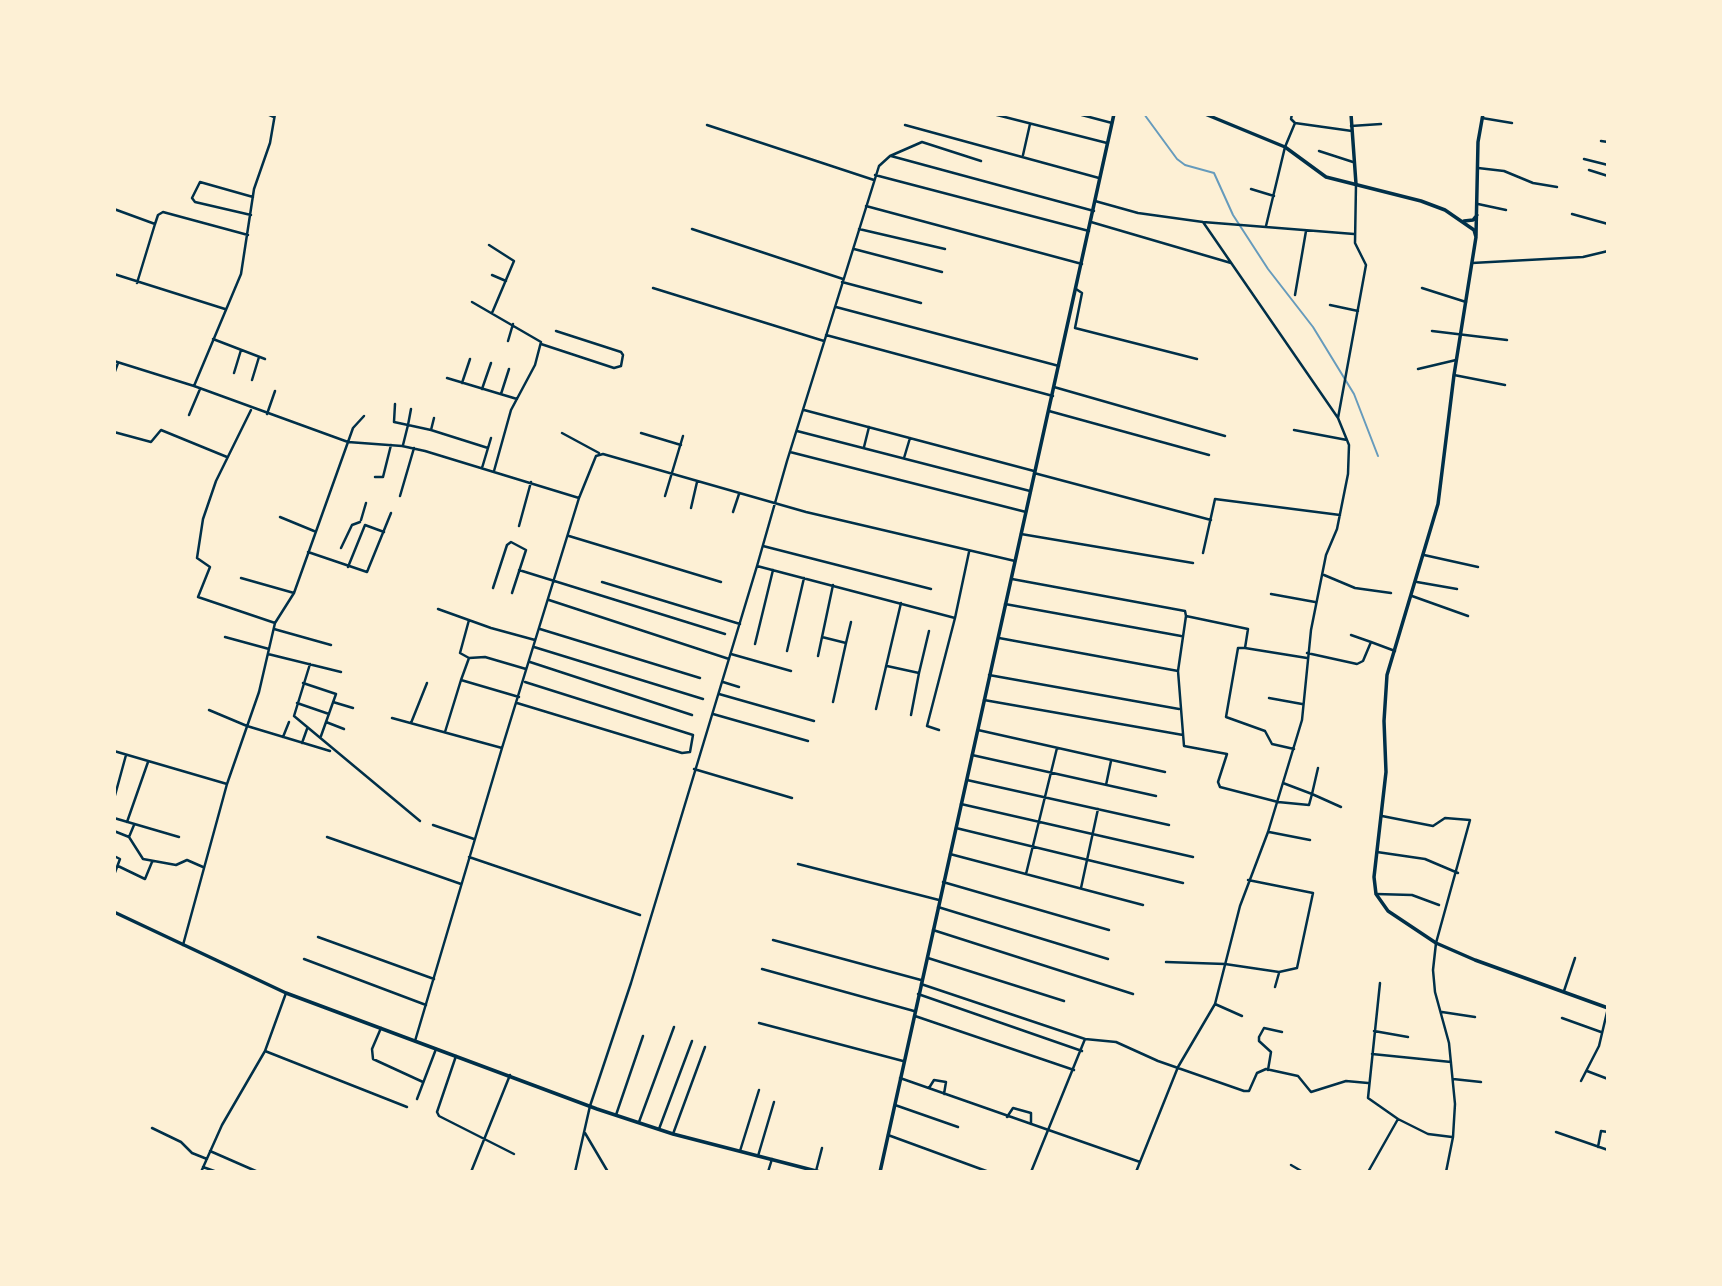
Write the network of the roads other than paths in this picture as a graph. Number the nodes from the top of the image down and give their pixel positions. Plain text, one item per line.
1 (267, 114) edge
2 (993, 114) edge
3 (1078, 114) edge
4 (1114, 114) edge
5 (1205, 114) edge
6 (1292, 114) edge
7 (1351, 114) edge
8 (275, 115) edge
9 (1218, 116) edge
10 (1483, 116) edge
11 (1295, 122) junction
12 (1112, 123) junction
13 (1512, 123) dead end
14 (1030, 124) junction
15 (1381, 124) dead end
16 (707, 125) dead end
17 (905, 125) dead end
18 (1352, 129) junction
19 (1601, 141) dead end
20 (1608, 142) edge
21 (1107, 143) junction
22 (1285, 147) junction
23 (1319, 151) dead end
24 (1023, 155) junction
25 (890, 156) junction
26 (1584, 159) dead end
27 (981, 161) dead end
28 (1353, 162) junction
29 (1608, 165) edge
30 (1478, 168) junction
31 (1589, 170) dead end
32 (875, 175) junction
33 (1608, 176) edge
34 (1100, 178) junction
35 (871, 179) junction
36 (1356, 184) junction
37 (1557, 187) dead end
38 (1251, 189) dead end
39 (1274, 196) junction
40 (253, 197) junction
41 (1095, 201) junction
42 (1478, 204) junction
43 (866, 206) junction
44 (114, 209) edge
45 (1506, 210) dead end
46 (1094, 211) junction
47 (1572, 214) dead end
48 (251, 215) junction
49 (1478, 215) junction
50 (1464, 221) junction
51 (1091, 222) junction
52 (1203, 222) junction
53 (155, 224) junction
54 (1608, 224) edge
55 (1266, 226) junction
56 (692, 229) dead end
57 (859, 229) junction
58 (1306, 230) junction
59 (1089, 231) junction
60 (1354, 234) junction
61 (248, 235) junction
62 (1476, 237) junction
63 (489, 245) dead end
64 (854, 249) junction
65 (945, 249) dead end
66 (1608, 251) edge
67 (1231, 263) junction
68 (1472, 263) junction
69 (1082, 264) junction
70 (942, 272) dead end
71 (114, 274) edge
72 (492, 275) dead end
73 (842, 279) junction
74 (506, 281) junction
75 (137, 283) junction
76 (653, 288) dead end
77 (1422, 288) dead end
78 (1076, 289) junction
79 (1295, 295) dead end
80 (472, 302) dead end
81 (1466, 302) junction
82 (921, 303) dead end
83 (1330, 305) dead end
84 (835, 307) junction
85 (225, 309) junction
86 (1358, 311) junction
87 (492, 313) junction
88 (513, 324) junction
89 (1068, 325) junction
90 (1074, 326) junction
91 (556, 331) dead end
92 (1432, 331) dead end
93 (1460, 334) junction
94 (826, 335) junction
95 (213, 339) junction
96 (821, 340) junction
97 (1507, 340) dead end
98 (508, 341) dead end
99 (541, 344) junction
100 (241, 350) junction
101 (259, 357) junction
102 (265, 359) dead end
103 (470, 359) dead end
104 (1198, 359) dead end
105 (1456, 360) junction
106 (116, 362) edge
107 (491, 363) dead end
108 (1059, 366) junction
109 (509, 369) dead end
110 (1418, 369) dead end
111 (234, 373) dead end
112 (114, 374) edge
113 (1454, 375) junction
114 (447, 378) dead end
115 (252, 380) dead end
116 (462, 383) junction
117 (1505, 385) dead end
118 (194, 386) junction
119 (1054, 387) junction
120 (200, 388) junction
121 (482, 389) junction
122 (275, 391) dead end
123 (501, 394) junction
124 (1053, 396) junction
125 (517, 399) junction
126 (395, 404) dead end
127 (411, 409) dead end
128 (251, 410) junction
129 (804, 410) junction
130 (1049, 411) junction
131 (267, 414) junction
132 (189, 415) dead end
133 (364, 416) dead end
134 (434, 418) dead end
135 (1338, 418) junction
136 (408, 425) junction
137 (869, 427) junction
138 (430, 430) junction
139 (1294, 430) dead end
140 (797, 431) junction
141 (114, 432) edge
142 (562, 433) dead end
143 (641, 433) dead end
144 (683, 436) dead end
145 (1225, 436) dead end
146 (491, 438) dead end
147 (910, 438) junction
148 (1347, 440) junction
149 (348, 442) junction
150 (391, 445) junction
151 (681, 445) junction
152 (402, 446) junction
153 (864, 447) junction
154 (414, 448) junction
155 (488, 448) junction
156 (790, 452) junction
157 (599, 453) junction
158 (1209, 455) dead end
159 (227, 457) junction
160 (904, 458) junction
161 (482, 468) junction
162 (494, 471) junction
163 (1035, 472) junction
164 (671, 475) junction
165 (375, 477) dead end
166 (531, 482) junction
167 (697, 482) junction
168 (1030, 491) junction
169 (739, 494) junction
170 (401, 496) dead end
171 (665, 496) dead end
172 (579, 498) junction
173 (366, 503) dead end
174 (772, 504) junction
175 (691, 508) dead end
176 (733, 512) dead end
177 (1026, 512) junction
178 (391, 513) dead end
179 (1340, 515) junction
180 (280, 517) dead end
181 (1210, 520) junction
182 (360, 522) junction
183 (365, 524) junction
184 (519, 526) dead end
185 (314, 531) junction
186 (384, 532) junction
187 (1021, 534) junction
188 (569, 536) junction
189 (763, 546) junction
190 (341, 548) dead end
191 (307, 552) junction
192 (969, 552) junction
193 (1202, 553) dead end
194 (1424, 555) junction
195 (1015, 561) junction
196 (1193, 563) dead end
197 (757, 566) junction
198 (1478, 566) dead end
199 (348, 567) junction
200 (519, 570) junction
201 (773, 570) junction
202 (1322, 575) junction
203 (241, 578) dead end
204 (804, 578) junction
205 (1012, 579) junction
206 (603, 582) dead end
207 (721, 582) dead end
208 (1417, 582) junction
209 (555, 583) junction
210 (833, 585) junction
211 (493, 588) dead end
212 (931, 589) dead end
213 (1457, 589) dead end
214 (294, 593) junction
215 (512, 593) dead end
216 (1391, 593) dead end
217 (1271, 594) dead end
218 (1412, 596) junction
219 (549, 600) junction
220 (901, 603) junction
221 (1316, 603) junction
222 (1005, 604) junction
223 (438, 609) dead end
224 (1468, 616) dead end
225 (1186, 617) junction
226 (955, 618) junction
227 (468, 620) junction
228 (850, 622) dead end
229 (275, 623) junction
230 (737, 623) junction
231 (274, 629) junction
232 (540, 629) junction
233 (929, 631) dead end
234 (725, 634) dead end
235 (1351, 635) dead end
236 (1182, 636) junction
237 (225, 637) dead end
238 (822, 637) junction
239 (998, 638) junction
240 (536, 641) junction
241 (1373, 642) junction
242 (846, 643) junction
243 (755, 644) dead end
244 (331, 645) dead end
245 (534, 647) junction
246 (1245, 648) junction
247 (1390, 649) junction
248 (787, 651) dead end
249 (268, 652) junction
250 (1307, 655) junction
251 (727, 656) junction
252 (818, 656) dead end
253 (469, 658) junction
254 (530, 662) junction
255 (310, 664) junction
256 (887, 666) junction
257 (528, 670) junction
258 (791, 671) dead end
259 (1178, 671) junction
260 (341, 672) dead end
261 (919, 673) junction
262 (989, 675) junction
263 (700, 678) dead end
264 (461, 680) junction
265 (524, 682) junction
266 (723, 682) junction
267 (303, 683) junction
268 (427, 683) dead end
269 (739, 687) dead end
270 (719, 694) junction
271 (519, 697) junction
272 (1269, 698) dead end
273 (703, 699) dead end
274 (984, 700) junction
275 (333, 702) junction
276 (833, 702) dead end
277 (297, 703) junction
278 (517, 703) junction
279 (1302, 704) junction
280 (353, 708) dead end
281 (876, 709) dead end
282 (1180, 709) junction
283 (209, 710) dead end
284 (713, 713) junction
285 (329, 714) junction
286 (692, 715) dead end
287 (911, 715) dead end
288 (392, 718) dead end
289 (814, 721) dead end
290 (289, 722) dead end
291 (326, 722) junction
292 (411, 723) junction
293 (247, 726) junction
294 (307, 729) dead end
295 (344, 729) dead end
296 (939, 730) dead end
297 (978, 730) junction
298 (445, 732) junction
299 (1183, 735) junction
300 (321, 736) junction
301 (283, 737) junction
302 (808, 741) dead end
303 (302, 743) junction
304 (502, 748) junction
305 (1057, 748) junction
306 (1294, 749) junction
307 (114, 751) edge
308 (330, 751) dead end
309 (125, 755) junction
310 (972, 755) junction
311 (1111, 761) junction
312 (148, 762) junction
313 (1318, 768) dead end
314 (694, 769) junction
315 (1165, 772) dead end
316 (1049, 773) junction
317 (966, 780) junction
318 (1283, 783) junction
319 (227, 784) junction
320 (1107, 785) junction
321 (1312, 794) junction
322 (1156, 796) dead end
323 (1043, 798) junction
324 (114, 799) edge
325 (792, 799) dead end
326 (1278, 802) junction
327 (961, 803) junction
328 (1341, 807) dead end
329 (1098, 809) junction
330 (1382, 816) junction
331 (114, 818) edge
332 (420, 821) dead end
333 (127, 822) junction
334 (1037, 822) junction
335 (134, 824) junction
336 (433, 825) dead end
337 (1169, 825) dead end
338 (956, 828) junction
339 (114, 831) edge
340 (1268, 832) junction
341 (1092, 834) junction
342 (129, 837) junction
343 (179, 837) dead end
344 (327, 837) dead end
345 (474, 839) junction
346 (1310, 840) dead end
347 (1031, 847) junction
348 (1377, 852) junction
349 (950, 854) junction
350 (114, 856) edge
351 (469, 857) junction
352 (1193, 857) dead end
353 (1087, 858) junction
354 (152, 861) junction
355 (799, 864) dead end
356 (118, 866) junction
357 (203, 867) junction
358 (1458, 873) junction
359 (1026, 874) junction
360 (114, 875) edge
361 (1248, 880) junction
362 (943, 882) junction
363 (1183, 883) dead end
364 (461, 884) junction
365 (1080, 889) junction
366 (1376, 894) junction
367 (939, 900) junction
368 (1143, 905) dead end
369 (1439, 905) dead end
370 (938, 907) junction
371 (114, 912) edge
372 (640, 915) dead end
373 (933, 930) junction
374 (1109, 930) dead end
375 (318, 937) dead end
376 (773, 940) dead end
377 (1436, 943) junction
378 (183, 946) junction
379 (926, 957) junction
380 (1575, 958) dead end
381 (304, 959) dead end
382 (1108, 959) dead end
383 (1166, 962) dead end
384 (1225, 964) junction
385 (762, 969) dead end
386 (1279, 972) junction
387 (434, 979) junction
388 (921, 982) junction
389 (1380, 983) dead end
390 (1275, 987) dead end
391 (1563, 990) junction
392 (286, 993) junction
393 (918, 994) junction
394 (1133, 994) dead end
395 (1064, 1001) dead end
396 (1215, 1004) junction
397 (426, 1005) junction
398 (1608, 1008) edge
399 (1442, 1012) junction
400 (914, 1013) junction
401 (1242, 1016) dead end
402 (1475, 1017) dead end
403 (1562, 1018) dead end
404 (759, 1023) dead end
405 (674, 1027) dead end
406 (381, 1028) junction
407 (1374, 1031) junction
408 (1602, 1031) junction
409 (1608, 1031) edge
410 (1282, 1032) dead end
411 (643, 1036) dead end
412 (1408, 1037) dead end
413 (1086, 1039) junction
414 (415, 1041) junction
415 (692, 1041) dead end
416 (705, 1048) dead end
417 (436, 1049) junction
418 (265, 1051) junction
419 (1082, 1051) junction
420 (1371, 1054) junction
421 (456, 1056) junction
422 (904, 1061) junction
423 (1450, 1061) junction
424 (1178, 1068) junction
425 (1074, 1070) junction
426 (1268, 1070) junction
427 (1587, 1071) junction
428 (510, 1075) junction
429 (900, 1078) junction
430 (1452, 1079) junction
431 (1608, 1079) edge
432 (1581, 1081) dead end
433 (423, 1082) junction
434 (1481, 1082) dead end
435 (1368, 1083) junction
436 (929, 1088) junction
437 (759, 1090) dead end
438 (944, 1094) junction
439 (417, 1099) dead end
440 (774, 1102) dead end
441 (894, 1105) junction
442 (590, 1106) junction
443 (407, 1107) dead end
444 (616, 1115) junction
445 (1007, 1117) junction
446 (1398, 1119) junction
447 (639, 1122) junction
448 (1031, 1125) junction
449 (958, 1127) dead end
450 (152, 1128) dead end
451 (659, 1129) junction
452 (1049, 1130) junction
453 (1556, 1132) dead end
454 (1608, 1132) edge
455 (585, 1133) junction
456 (673, 1134) junction
457 (888, 1135) junction
458 (1452, 1137) junction
459 (484, 1140) junction
460 (1598, 1147) junction
461 (822, 1148) dead end
462 (1608, 1150) edge
463 (210, 1151) junction
464 (740, 1151) junction
465 (514, 1154) dead end
466 (758, 1156) junction
467 (207, 1159) junction
468 (772, 1159) junction
469 (1140, 1162) junction
470 (1291, 1165) dead end
471 (203, 1167) junction
472 (201, 1172) edge
473 (217, 1172) edge
474 (258, 1172) edge
475 (471, 1172) edge
476 (575, 1172) edge
477 (608, 1172) edge
478 (768, 1172) edge
479 (818, 1172) edge
480 (880, 1172) edge
481 (989, 1172) edge
482 (1031, 1172) edge
483 (1136, 1172) edge
484 (1303, 1172) edge
485 (1368, 1172) edge
486 (1446, 1172) edge

1 - 8 street
2 - 14 street
3 - 12 street
4 - 12 main road
5 - 9 main road
6 - 11 street
7 - 18 main road
8 - 40 street
9 - 22 main road
10 - 13 street
10 - 30 main road
11 - 18 street
11 - 22 street
12 - 21 main road
14 - 21 street
14 - 24 street
15 - 18 street
16 - 35 street
17 - 24 street
18 - 28 main road
19 - 20 street
21 - 34 main road
22 - 36 main road
22 - 39 street
23 - 28 street
24 - 34 street
25 - 27 street
25 - 32 street
25 - 46 street
26 - 29 street
28 - 36 main road
30 - 37 street
30 - 42 main road
31 - 33 street
32 - 35 street
32 - 59 street
34 - 41 main road
35 - 43 street
36 - 50 main road
36 - 60 street
38 - 39 street
39 - 55 street
40 - 48 street
40 - 48 street
41 - 46 main road
41 - 52 street
42 - 45 street
42 - 49 main road
43 - 57 street
43 - 69 street
44 - 53 street
46 - 51 main road
47 - 54 street
48 - 61 street
49 - 50 main road
49 - 62 main road
50 - 62 main road
51 - 59 main road
51 - 67 street
52 - 55 street
52 - 67 street
53 - 61 street
53 - 75 street
55 - 58 street
56 - 73 street
57 - 64 street
57 - 65 street
58 - 60 street
58 - 79 street
59 - 69 main road
60 - 86 street
61 - 85 street
62 - 68 main road
63 - 74 street
64 - 70 street
64 - 73 street
66 - 68 street
67 - 135 street
68 - 81 main road
69 - 78 main road
71 - 75 street
72 - 74 street
73 - 82 street
73 - 84 street
74 - 87 street
75 - 85 street
76 - 96 street
77 - 81 street
78 - 89 main road
78 - 90 street
80 - 87 street
81 - 93 main road
83 - 86 street
84 - 94 street
84 - 108 street
85 - 95 street
86 - 135 street
87 - 88 street
88 - 98 street
88 - 99 street
89 - 90 street
89 - 108 main road
90 - 104 street
91 - 99 street
92 - 93 street
93 - 97 street
93 - 105 main road
94 - 96 street
94 - 124 street
95 - 100 street
95 - 118 street
96 - 129 street
99 - 125 street
100 - 101 street
100 - 111 street
101 - 102 street
101 - 115 street
103 - 116 street
105 - 110 street
105 - 113 main road
106 - 112 street
106 - 118 street
107 - 121 street
108 - 119 main road
109 - 123 street
113 - 117 street
113 - 194 main road
114 - 116 street
116 - 121 street
118 - 120 street
119 - 124 main road
119 - 145 street
120 - 128 street
120 - 132 street
121 - 123 street
122 - 131 street
123 - 125 street
124 - 130 main road
125 - 162 street
126 - 136 street
127 - 136 street
128 - 131 street
128 - 159 street
129 - 137 street
129 - 140 street
130 - 158 street
130 - 163 main road
131 - 149 street
133 - 149 street
134 - 138 street
135 - 148 street
136 - 138 street
136 - 152 street
137 - 147 street
137 - 153 street
138 - 155 street
139 - 148 street
140 - 153 street
140 - 156 street
141 - 159 street
142 - 157 street
143 - 151 street
144 - 151 street
146 - 155 street
147 - 160 street
147 - 163 street
148 - 179 street
149 - 150 street
149 - 185 street
150 - 152 street
150 - 165 street
151 - 164 street
152 - 154 street
153 - 160 street
154 - 161 street
154 - 170 street
155 - 161 street
156 - 174 street
156 - 177 street
157 - 164 street
157 - 172 street
159 - 229 street
160 - 168 street
161 - 162 street
162 - 166 street
163 - 168 main road
163 - 181 street
164 - 167 street
164 - 171 street
166 - 172 street
166 - 184 street
167 - 169 street
167 - 175 street
168 - 177 main road
169 - 174 street
169 - 176 street
172 - 188 street
173 - 182 street
174 - 189 street
174 - 192 street
177 - 187 main road
178 - 186 street
179 - 181 street
179 - 202 street
180 - 185 street
181 - 193 street
182 - 183 street
182 - 190 street
183 - 186 street
183 - 199 street
185 - 191 street
186 - 199 street
187 - 195 main road
187 - 196 street
188 - 207 street
188 - 209 street
189 - 197 street
189 - 212 street
191 - 199 street
191 - 214 street
192 - 195 street
192 - 226 street
194 - 198 street
194 - 208 main road
195 - 205 main road
197 - 201 street
197 - 230 street
200 - 209 street
200 - 211 street
200 - 215 street
201 - 204 street
201 - 243 street
202 - 216 street
202 - 221 street
203 - 214 street
204 - 210 street
204 - 248 street
205 - 222 main road
205 - 225 street
206 - 230 street
208 - 213 street
208 - 218 main road
209 - 219 street
209 - 234 street
210 - 220 street
210 - 238 street
214 - 229 street
217 - 221 street
218 - 224 street
218 - 247 main road
219 - 232 street
219 - 251 street
220 - 226 street
220 - 256 street
221 - 250 street
222 - 236 street
222 - 239 main road
223 - 227 street
225 - 236 street
225 - 246 street
226 - 296 street
227 - 240 street
227 - 253 street
228 - 242 street
229 - 231 street
230 - 251 street
231 - 244 street
231 - 249 street
232 - 240 street
232 - 263 street
233 - 261 street
235 - 241 street
236 - 259 street
237 - 249 street
238 - 242 street
238 - 252 street
239 - 259 street
239 - 262 main road
240 - 245 street
241 - 247 street
241 - 250 street
242 - 276 street
245 - 254 street
245 - 273 street
246 - 250 street
246 - 306 street
247 - 330 main road
249 - 255 street
249 - 293 street
250 - 279 street
251 - 258 street
251 - 266 street
253 - 257 street
253 - 264 street
254 - 257 street
254 - 286 street
255 - 260 street
255 - 267 street
256 - 261 street
256 - 281 street
257 - 265 street
259 - 282 street
261 - 287 street
262 - 274 main road
262 - 282 street
264 - 271 street
264 - 298 street
265 - 271 street
265 - 278 street
266 - 269 street
266 - 270 street
267 - 275 street
267 - 277 street
268 - 292 street
270 - 284 street
270 - 289 street
271 - 278 street
272 - 279 street
274 - 297 main road
274 - 299 street
275 - 280 street
275 - 285 street
277 - 285 street
277 - 300 street
278 - 304 street
279 - 306 street
282 - 299 street
283 - 293 street
284 - 302 street
284 - 314 street
285 - 291 street
288 - 292 street
290 - 301 street
291 - 295 street
291 - 300 street
292 - 298 street
293 - 301 street
293 - 319 street
294 - 303 street
297 - 305 street
297 - 310 main road
298 - 304 street
299 - 326 street
300 - 332 street
301 - 303 street
303 - 308 street
304 - 345 street
305 - 311 street
305 - 316 street
306 - 318 street
307 - 309 street
309 - 312 street
309 - 324 street
310 - 316 street
310 - 317 main road
311 - 315 street
311 - 320 street
312 - 319 street
312 - 333 street
313 - 321 street
314 - 325 street
314 - 442 street
316 - 320 street
316 - 323 street
317 - 323 street
317 - 327 main road
318 - 321 street
318 - 326 street
319 - 357 street
320 - 322 street
321 - 326 street
321 - 328 street
323 - 329 street
323 - 334 street
326 - 340 street
327 - 334 street
327 - 338 main road
329 - 337 street
329 - 341 street
330 - 348 main road
330 - 358 street
331 - 333 street
333 - 335 street
334 - 341 street
334 - 347 street
335 - 342 street
335 - 343 street
336 - 345 street
338 - 347 street
338 - 349 main road
339 - 342 street
340 - 346 street
340 - 361 street
341 - 352 street
341 - 353 street
342 - 354 street
344 - 364 street
345 - 351 street
347 - 353 street
347 - 359 street
348 - 358 street
348 - 366 main road
349 - 359 street
349 - 362 main road
350 - 356 street
351 - 364 street
351 - 372 street
353 - 363 street
353 - 365 street
354 - 356 street
354 - 357 street
355 - 367 street
356 - 360 street
357 - 378 street
358 - 377 street
359 - 365 street
361 - 384 street
361 - 386 street
362 - 367 main road
362 - 374 street
364 - 387 street
365 - 368 street
366 - 369 street
366 - 377 main road
367 - 370 main road
370 - 373 main road
370 - 382 street
371 - 378 main road
373 - 379 main road
373 - 394 street
375 - 387 street
376 - 388 street
377 - 391 main road
377 - 399 street
378 - 392 main road
379 - 388 main road
379 - 395 street
380 - 391 street
381 - 397 street
383 - 384 street
384 - 386 street
384 - 396 street
385 - 400 street
386 - 390 street
387 - 397 street
388 - 393 main road
388 - 413 street
389 - 407 street
391 - 398 main road
392 - 406 main road
392 - 418 street
393 - 400 main road
393 - 419 street
396 - 401 street
396 - 424 street
397 - 414 street
398 - 408 street
399 - 402 street
399 - 423 street
400 - 422 main road
400 - 425 street
403 - 408 street
404 - 422 street
405 - 447 street
406 - 414 main road
406 - 433 street
407 - 412 street
407 - 420 street
408 - 409 street
408 - 427 street
410 - 426 street
411 - 444 street
413 - 419 street
413 - 424 street
414 - 417 main road
415 - 451 street
416 - 456 street
417 - 421 main road
417 - 433 street
418 - 443 street
418 - 463 street
419 - 425 street
420 - 423 street
420 - 435 street
421 - 428 main road
421 - 459 street
422 - 429 main road
423 - 430 street
424 - 426 street
424 - 469 street
425 - 452 street
426 - 435 street
427 - 431 street
427 - 432 street
428 - 442 main road
428 - 459 street
429 - 436 street
429 - 441 main road
430 - 434 street
430 - 458 street
433 - 439 street
435 - 446 street
436 - 438 street
436 - 438 street
437 - 464 street
438 - 445 street
440 - 466 street
441 - 449 street
441 - 457 main road
442 - 444 main road
442 - 455 street
444 - 447 main road
445 - 448 street
445 - 448 street
446 - 458 street
446 - 485 street
447 - 451 main road
448 - 452 street
450 - 467 street
451 - 456 main road
452 - 469 street
452 - 482 street
453 - 460 street
454 - 460 street
455 - 476 street
455 - 477 street
456 - 464 main road
457 - 480 main road
457 - 481 street
458 - 486 street
459 - 465 street
459 - 475 street
460 - 462 street
461 - 479 street
463 - 467 street
463 - 474 street
464 - 466 main road
466 - 468 main road
467 - 471 street
468 - 478 street
468 - 479 main road
469 - 483 street
470 - 484 street
471 - 472 street
471 - 473 street

